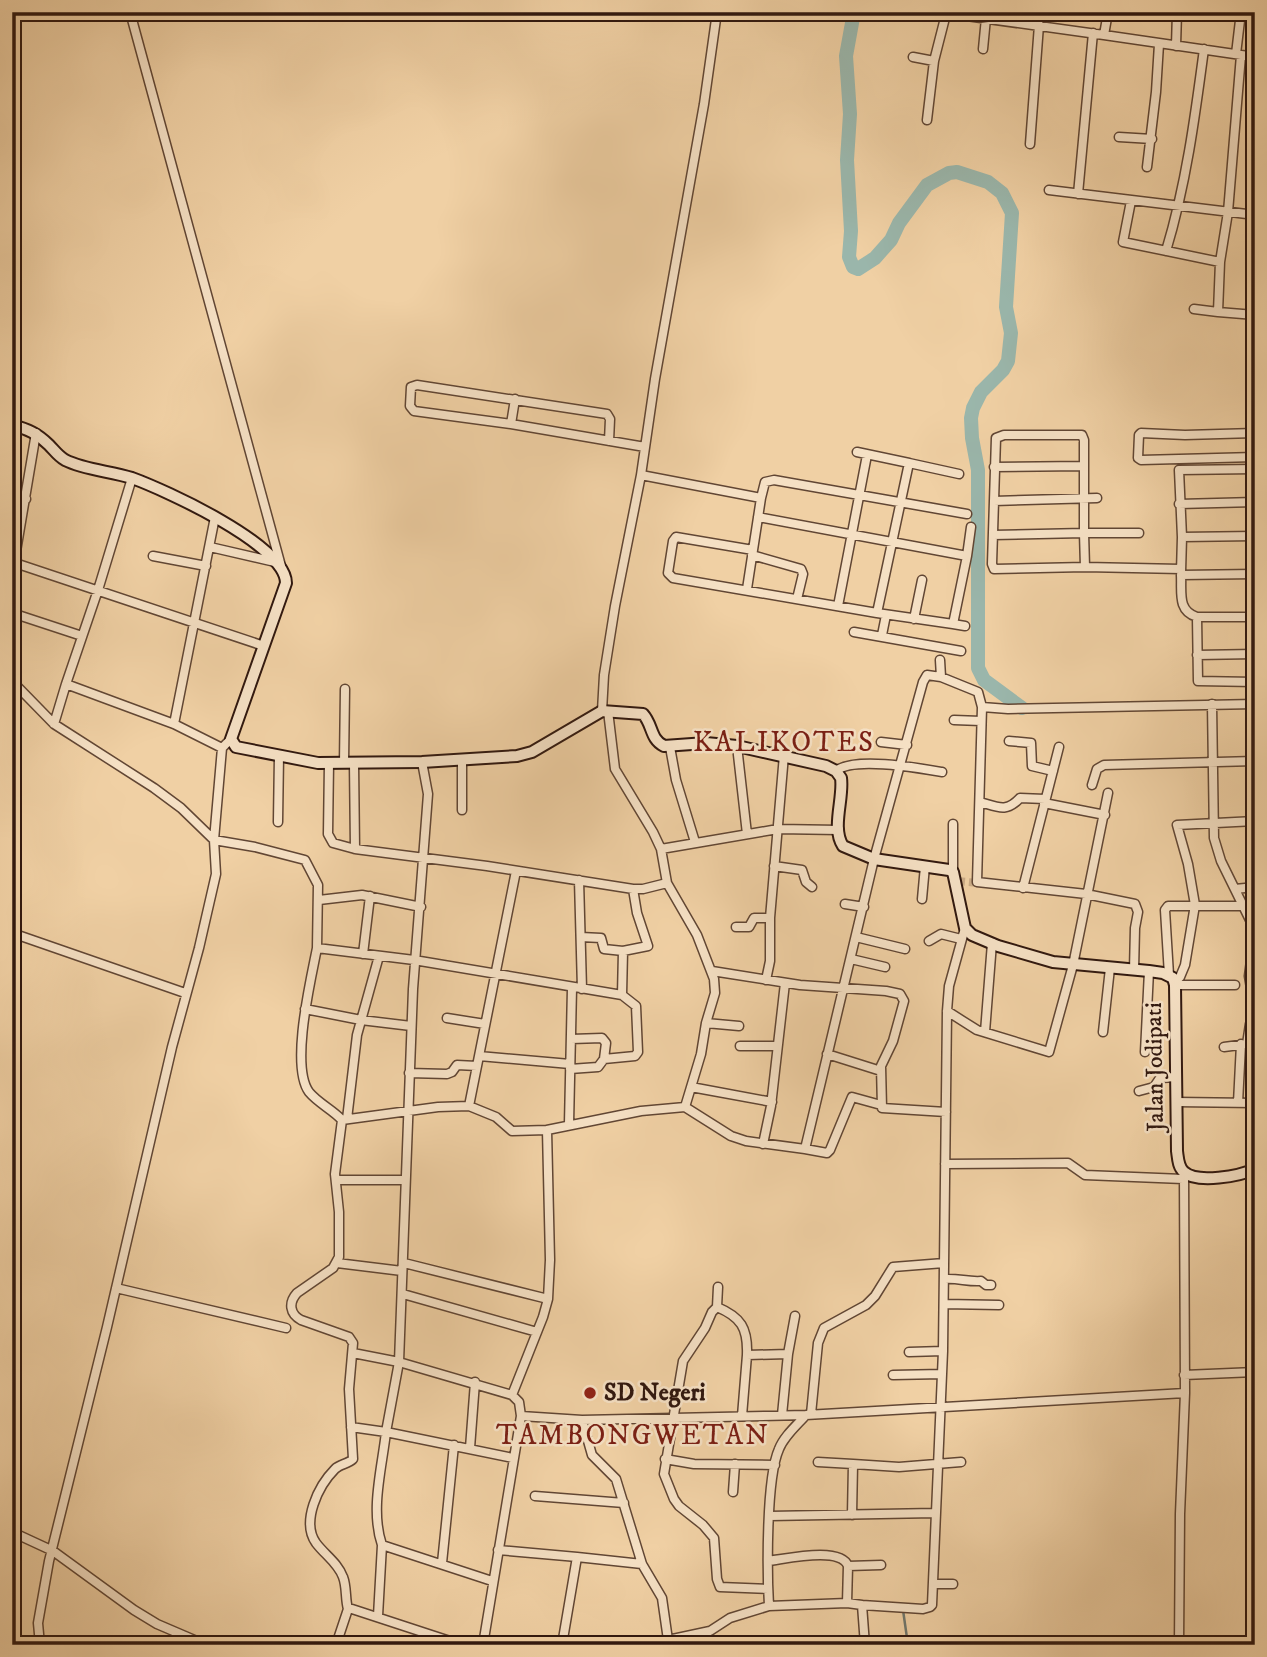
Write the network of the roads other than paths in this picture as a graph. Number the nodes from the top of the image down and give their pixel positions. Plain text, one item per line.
1 (130, 12) edge
2 (717, 12) edge
3 (1035, 12) edge
4 (1108, 12) edge
5 (1177, 12) edge
6 (1241, 12) edge
7 (942, 13) edge
8 (970, 14) edge
9 (986, 18) junction
10 (1035, 24) junction
11 (1093, 33) junction
12 (1104, 35) junction
13 (1159, 44) junction
14 (1176, 46) junction
15 (983, 49) dead end
16 (1204, 49) junction
17 (1239, 55) junction
18 (913, 57) dead end
19 (1255, 57) edge
20 (934, 61) junction
21 (928, 120) dead end
22 (1119, 137) dead end
23 (1152, 139) junction
24 (1030, 144) dead end
25 (1147, 167) dead end
26 (1049, 190) dead end
27 (1078, 194) junction
28 (1131, 201) junction
29 (1180, 207) junction
30 (1228, 212) junction
31 (1255, 215) edge
32 (1166, 251) junction
33 (1220, 261) junction
34 (1194, 309) dead end
35 (1218, 312) junction
36 (1255, 315) edge
37 (515, 400) junction
38 (512, 424) junction
39 (12, 425) edge
40 (36, 433) junction
41 (1255, 433) edge
42 (609, 441) junction
43 (645, 447) junction
44 (857, 452) dead end
45 (867, 455) junction
46 (1255, 457) edge
47 (909, 463) junction
48 (1083, 466) junction
49 (995, 467) junction
50 (1255, 469) edge
51 (960, 474) dead end
52 (641, 475) junction
53 (132, 478) junction
54 (859, 495) junction
55 (12, 496) edge
56 (761, 498) junction
57 (1097, 498) dead end
58 (26, 499) junction
59 (1083, 499) junction
60 (993, 501) junction
61 (900, 502) junction
62 (1255, 502) edge
63 (1179, 504) junction
64 (967, 514) dead end
65 (215, 517) junction
66 (758, 517) junction
67 (971, 527) dead end
68 (1084, 533) junction
69 (1139, 533) dead end
70 (850, 535) junction
71 (993, 535) junction
72 (1182, 537) junction
73 (1255, 537) edge
74 (893, 542) junction
75 (210, 547) junction
76 (752, 553) junction
77 (153, 556) dead end
78 (967, 556) junction
79 (13, 563) edge
80 (279, 564) junction
81 (206, 566) junction
82 (1086, 567) junction
83 (1179, 571) junction
84 (1255, 574) edge
85 (12, 575) edge
86 (922, 580) dead end
87 (747, 589) junction
88 (98, 590) junction
89 (797, 599) junction
90 (838, 606) junction
91 (12, 613) edge
92 (882, 614) junction
93 (1197, 617) junction
94 (1255, 617) edge
95 (914, 619) junction
96 (195, 623) junction
97 (953, 624) junction
98 (965, 626) dead end
99 (854, 632) dead end
100 (882, 635) junction
101 (82, 636) junction
102 (264, 646) junction
103 (961, 651) dead end
104 (1255, 654) edge
105 (1197, 655) junction
106 (940, 660) dead end
107 (941, 677) junction
108 (12, 681) edge
109 (1255, 682) edge
110 (66, 684) junction
111 (345, 689) dead end
112 (1212, 704) junction
113 (1255, 704) edge
114 (982, 706) junction
115 (605, 711) junction
116 (954, 720) dead end
117 (981, 721) junction
118 (54, 724) junction
119 (174, 724) junction
120 (231, 739) junction
121 (1009, 741) dead end
122 (881, 742) dead end
123 (907, 745) junction
124 (737, 746) junction
125 (670, 747) junction
126 (1059, 747) dead end
127 (222, 748) junction
128 (279, 755) junction
129 (784, 755) junction
130 (462, 759) junction
131 (1255, 761) edge
132 (422, 762) junction
133 (1212, 762) junction
134 (329, 763) junction
135 (349, 763) junction
136 (901, 766) junction
137 (836, 771) junction
138 (1053, 771) junction
139 (943, 772) dead end
140 (1092, 785) dead end
141 (1108, 793) dead end
142 (1045, 801) junction
143 (980, 802) junction
144 (462, 810) dead end
145 (1105, 815) junction
146 (1255, 821) edge
147 (278, 822) dead end
148 (1212, 823) junction
149 (953, 824) dead end
150 (778, 830) junction
151 (839, 831) junction
152 (747, 834) junction
153 (214, 840) junction
154 (695, 842) junction
155 (355, 849) junction
156 (661, 849) junction
157 (424, 858) junction
158 (874, 859) junction
159 (774, 866) junction
160 (925, 866) junction
161 (516, 870) junction
162 (954, 872) junction
163 (579, 880) junction
164 (667, 883) junction
165 (811, 887) dead end
166 (1255, 887) edge
167 (1023, 888) junction
168 (633, 889) junction
169 (1235, 889) junction
170 (1086, 894) junction
171 (370, 896) junction
172 (922, 899) dead end
173 (319, 900) junction
174 (845, 904) dead end
175 (1195, 905) junction
176 (1245, 906) junction
177 (421, 907) junction
178 (863, 907) junction
179 (769, 918) junction
180 (1253, 922) edge
181 (736, 928) dead end
182 (12, 933) edge
183 (963, 934) junction
184 (581, 937) junction
185 (856, 937) junction
186 (929, 941) dead end
187 (992, 943) junction
188 (317, 948) junction
189 (905, 949) dead end
190 (623, 951) junction
191 (1253, 953) edge
192 (363, 954) junction
193 (379, 956) junction
194 (851, 959) junction
195 (414, 960) junction
196 (1073, 965) junction
197 (885, 967) dead end
198 (1110, 968) junction
199 (1134, 970) junction
200 (712, 971) junction
201 (1149, 971) junction
202 (496, 975) junction
203 (766, 980) junction
204 (1173, 981) junction
205 (785, 983) junction
206 (1235, 985) dead end
207 (572, 988) junction
208 (582, 989) junction
209 (843, 989) junction
210 (1252, 990) edge
211 (185, 993) junction
212 (622, 995) junction
213 (305, 1009) junction
214 (947, 1011) junction
215 (1254, 1017) edge
216 (447, 1018) dead end
217 (361, 1020) junction
218 (706, 1023) junction
219 (485, 1024) junction
220 (411, 1026) junction
221 (739, 1026) dead end
222 (985, 1032) junction
223 (1103, 1032) dead end
224 (571, 1038) junction
225 (1241, 1044) junction
226 (740, 1046) dead end
227 (777, 1046) junction
228 (1224, 1047) dead end
229 (1145, 1052) dead end
230 (827, 1054) junction
231 (479, 1056) junction
232 (604, 1059) junction
233 (477, 1066) junction
234 (570, 1067) junction
235 (881, 1071) junction
236 (409, 1073) junction
237 (1167, 1077) junction
238 (691, 1087) junction
239 (1139, 1091) dead end
240 (772, 1102) junction
241 (1176, 1102) junction
242 (1238, 1102) junction
243 (1255, 1103) edge
244 (881, 1105) junction
245 (470, 1106) junction
246 (685, 1107) junction
247 (407, 1112) junction
248 (946, 1112) junction
249 (344, 1119) junction
250 (569, 1124) junction
251 (547, 1130) junction
252 (763, 1144) junction
253 (805, 1149) junction
254 (945, 1164) junction
255 (1255, 1169) edge
256 (1184, 1176) junction
257 (335, 1180) junction
258 (404, 1180) junction
259 (337, 1263) junction
260 (944, 1264) junction
261 (403, 1267) junction
262 (945, 1279) junction
263 (991, 1285) dead end
264 (718, 1287) dead end
265 (116, 1288) junction
266 (402, 1294) junction
267 (548, 1299) junction
268 (944, 1304) junction
269 (999, 1305) dead end
270 (717, 1307) junction
271 (795, 1316) dead end
272 (286, 1328) dead end
273 (537, 1332) junction
274 (943, 1351) junction
275 (909, 1352) dead end
276 (353, 1353) junction
277 (788, 1354) junction
278 (747, 1355) junction
279 (399, 1362) junction
280 (1255, 1372) edge
281 (942, 1374) junction
282 (1184, 1375) junction
283 (893, 1376) dead end
284 (475, 1382) junction
285 (1185, 1393) junction
286 (512, 1395) junction
287 (941, 1408) junction
288 (809, 1414) junction
289 (782, 1415) junction
290 (521, 1416) junction
291 (675, 1416) junction
292 (742, 1416) junction
293 (582, 1420) junction
294 (351, 1427) junction
295 (386, 1432) junction
296 (454, 1445) junction
297 (470, 1448) junction
298 (513, 1458) junction
299 (665, 1459) junction
300 (818, 1462) dead end
301 (961, 1462) dead end
302 (735, 1464) junction
303 (853, 1464) junction
304 (940, 1464) junction
305 (775, 1465) junction
306 (733, 1492) dead end
307 (535, 1496) dead end
308 (625, 1503) junction
309 (935, 1513) junction
310 (852, 1515) junction
311 (770, 1516) junction
312 (12, 1532) edge
313 (382, 1545) junction
314 (53, 1548) junction
315 (498, 1550) junction
316 (578, 1557) junction
317 (768, 1561) junction
318 (442, 1563) junction
319 (642, 1564) junction
320 (881, 1565) dead end
321 (848, 1566) junction
322 (492, 1581) junction
323 (934, 1584) junction
324 (953, 1584) dead end
325 (768, 1589) junction
326 (847, 1603) junction
327 (862, 1605) junction
328 (769, 1606) junction
329 (348, 1609) junction
330 (378, 1616) junction
331 (177, 1633) junction
332 (667, 1643) edge
333 (40, 1645) edge
334 (172, 1645) edge
335 (206, 1645) edge
336 (336, 1645) edge
337 (462, 1645) edge
338 (483, 1645) edge
339 (562, 1645) edge
340 (865, 1645) edge
341 (1179, 1645) edge

1 - 80 street
2 - 43 street
3 - 10 street
4 - 12 street
5 - 14 street
6 - 17 street
7 - 8 street
7 - 20 street
8 - 9 street
9 - 10 street
9 - 15 street
10 - 11 street
10 - 24 street
11 - 12 street
11 - 27 street
12 - 13 street
13 - 14 street
13 - 23 street
14 - 16 street
16 - 17 street
16 - 29 street
17 - 19 street
17 - 30 street
18 - 20 street
20 - 21 street
22 - 23 street
23 - 25 street
26 - 27 street
27 - 28 street
28 - 29 street
28 - 32 street
29 - 30 street
29 - 32 street
30 - 31 street
30 - 33 street
32 - 33 street
33 - 35 street
34 - 35 street
35 - 36 street
37 - 38 street
37 - 38 street
37 - 42 street
38 - 42 street
39 - 40 street
40 - 53 street
40 - 58 street
41 - 46 street
42 - 43 street
43 - 52 street
44 - 45 street
45 - 47 street
45 - 54 street
47 - 51 street
47 - 61 street
48 - 49 street
48 - 49 street
48 - 59 street
49 - 60 street
50 - 63 street
52 - 56 street
52 - 115 street
53 - 65 street
53 - 88 street
54 - 56 street
54 - 61 street
54 - 70 street
55 - 58 street
56 - 66 street
57 - 59 street
58 - 79 street
59 - 60 street
59 - 68 street
60 - 71 street
61 - 64 street
61 - 74 street
62 - 63 street
63 - 72 street
65 - 75 street
65 - 80 street
66 - 70 street
66 - 76 street
67 - 78 street
68 - 69 street
68 - 71 street
68 - 82 street
70 - 74 street
70 - 90 street
71 - 82 street
72 - 73 street
72 - 83 street
74 - 78 street
74 - 92 street
75 - 80 street
75 - 81 street
76 - 87 street
76 - 87 street
76 - 89 street
77 - 81 street
78 - 97 street
79 - 85 street
79 - 88 street
80 - 102 street
81 - 96 street
82 - 83 street
83 - 84 street
83 - 93 street
86 - 95 street
87 - 89 street
88 - 96 street
88 - 101 street
89 - 90 street
90 - 92 street
91 - 101 street
92 - 95 street
92 - 100 street
93 - 94 street
93 - 105 street
95 - 97 street
96 - 102 street
96 - 119 street
97 - 98 street
99 - 100 street
100 - 103 street
101 - 110 street
102 - 120 street
104 - 105 street
105 - 109 street
106 - 107 street
107 - 114 street
107 - 123 street
108 - 118 street
110 - 118 street
110 - 119 street
111 - 135 street
112 - 113 street
112 - 114 street
112 - 133 street
114 - 117 street
115 - 125 street
115 - 130 street
115 - 156 street
116 - 117 street
117 - 143 street
118 - 153 street
119 - 127 street
120 - 127 street
120 - 128 street
121 - 138 street
122 - 123 street
123 - 136 street
124 - 125 street
124 - 129 street
124 - 152 street
125 - 154 street
126 - 138 street
127 - 153 street
128 - 134 street
128 - 147 street
129 - 137 street
129 - 150 street
130 - 132 street
130 - 144 street
131 - 133 street
132 - 135 street
132 - 157 street
133 - 140 street
133 - 148 street
134 - 135 street
134 - 155 street
135 - 155 street
136 - 137 street
136 - 139 street
136 - 158 street
137 - 151 street
138 - 142 street
141 - 145 street
142 - 143 street
142 - 145 street
142 - 167 street
143 - 167 street
145 - 170 street
146 - 148 street
148 - 169 street
148 - 175 street
149 - 162 street
150 - 151 street
150 - 152 street
150 - 159 street
151 - 158 street
152 - 154 street
153 - 173 street
153 - 211 street
154 - 156 street
155 - 157 street
156 - 164 street
157 - 161 street
157 - 177 street
158 - 160 street
158 - 178 street
159 - 165 street
159 - 179 street
160 - 162 street
160 - 172 street
161 - 163 street
161 - 202 street
162 - 183 street
163 - 168 street
163 - 184 street
164 - 168 street
164 - 200 street
166 - 169 street
167 - 170 street
168 - 190 street
169 - 176 street
170 - 196 street
170 - 199 street
171 - 173 street
171 - 177 street
171 - 192 street
173 - 188 street
174 - 178 street
175 - 176 street
175 - 204 street
175 - 204 street
176 - 180 street
177 - 195 street
178 - 185 street
179 - 181 street
179 - 203 street
180 - 191 street
182 - 211 street
183 - 186 street
183 - 187 street, Jalan Jodipati
183 - 214 street
184 - 190 street
184 - 208 street
185 - 189 street
185 - 194 street
187 - 196 street, Jalan Jodipati
187 - 222 street
188 - 192 street
188 - 213 street
190 - 212 street
191 - 210 street
192 - 193 street
193 - 195 street
193 - 217 street
194 - 197 street
194 - 209 street
195 - 202 street
195 - 220 street
196 - 198 street, Jalan Jodipati
196 - 222 street
198 - 199 street, Jalan Jodipati
198 - 223 street
199 - 201 street, Jalan Jodipati
200 - 203 street
200 - 218 street
201 - 204 street, Jalan Jodipati
201 - 229 street
202 - 207 street
202 - 219 street
203 - 205 street
204 - 206 street
204 - 237 street, Jalan Jodipati
205 - 209 street
205 - 227 street
207 - 208 street
207 - 224 street
208 - 212 street
209 - 230 street
209 - 235 street
210 - 215 street
211 - 265 street
212 - 232 street
213 - 217 street
213 - 249 street
214 - 222 street
214 - 248 street
215 - 225 street
216 - 219 street
217 - 220 street
217 - 249 street
218 - 221 street
218 - 238 street
219 - 231 street
220 - 236 street
224 - 232 street
224 - 234 street
225 - 228 street
225 - 242 street
226 - 227 street
227 - 240 street
230 - 235 street
230 - 253 street
231 - 233 street
231 - 234 street
232 - 234 street
233 - 236 street
233 - 245 street
234 - 250 street
235 - 244 street
236 - 247 street
237 - 239 street
237 - 241 street, Jalan Jodipati
238 - 240 street
238 - 246 street
240 - 252 street
241 - 242 street
241 - 256 street, Jalan Jodipati
242 - 243 street
244 - 248 street
244 - 253 street
245 - 247 street
245 - 251 street
246 - 250 street
246 - 252 street
247 - 249 street
247 - 258 street
248 - 254 street
249 - 257 street
250 - 251 street
251 - 267 street
252 - 253 street
254 - 256 street
254 - 260 street
255 - 256 street
256 - 282 street
257 - 258 street
257 - 259 street
258 - 261 street
259 - 261 street
259 - 276 street
260 - 262 street
260 - 288 street
261 - 266 street
261 - 267 street
262 - 263 street
262 - 268 street
264 - 270 street
265 - 272 street
265 - 314 street
266 - 273 street
266 - 279 street
267 - 273 street
268 - 269 street
268 - 274 street
270 - 278 street
270 - 291 street
271 - 277 street
273 - 286 street
274 - 275 street
274 - 281 street
276 - 279 street
276 - 294 street
277 - 278 street
277 - 289 street
278 - 292 street
279 - 284 street
279 - 295 street
280 - 282 street
281 - 283 street
281 - 287 street
282 - 285 street
284 - 286 street
284 - 297 street
285 - 287 street
285 - 341 street
286 - 290 street
287 - 288 street
287 - 304 street
288 - 289 street
288 - 305 street
289 - 292 street
290 - 293 street
290 - 298 street
291 - 292 street
291 - 293 street
291 - 299 street
293 - 308 street
294 - 295 street
294 - 329 street
295 - 296 street
295 - 313 street
296 - 297 street
296 - 318 street
297 - 298 street
298 - 315 street
299 - 302 street
299 - 325 street
300 - 303 street
301 - 304 street
302 - 305 street
302 - 306 street
303 - 304 street
303 - 310 street
304 - 309 street
305 - 311 street
307 - 308 street
308 - 319 street
309 - 310 street
309 - 323 street
310 - 311 street
311 - 317 street
312 - 314 street
313 - 318 street
313 - 330 street
314 - 331 street
314 - 333 street
315 - 316 street
315 - 322 street
316 - 319 street
316 - 339 street
317 - 321 street
317 - 325 street
318 - 322 street
319 - 332 street
320 - 321 street
321 - 326 street
322 - 338 street
323 - 324 street
323 - 327 street
325 - 328 street
326 - 327 street
326 - 328 street
327 - 340 street
328 - 332 street
329 - 330 street
329 - 336 street
330 - 337 street
331 - 334 street
331 - 335 street

